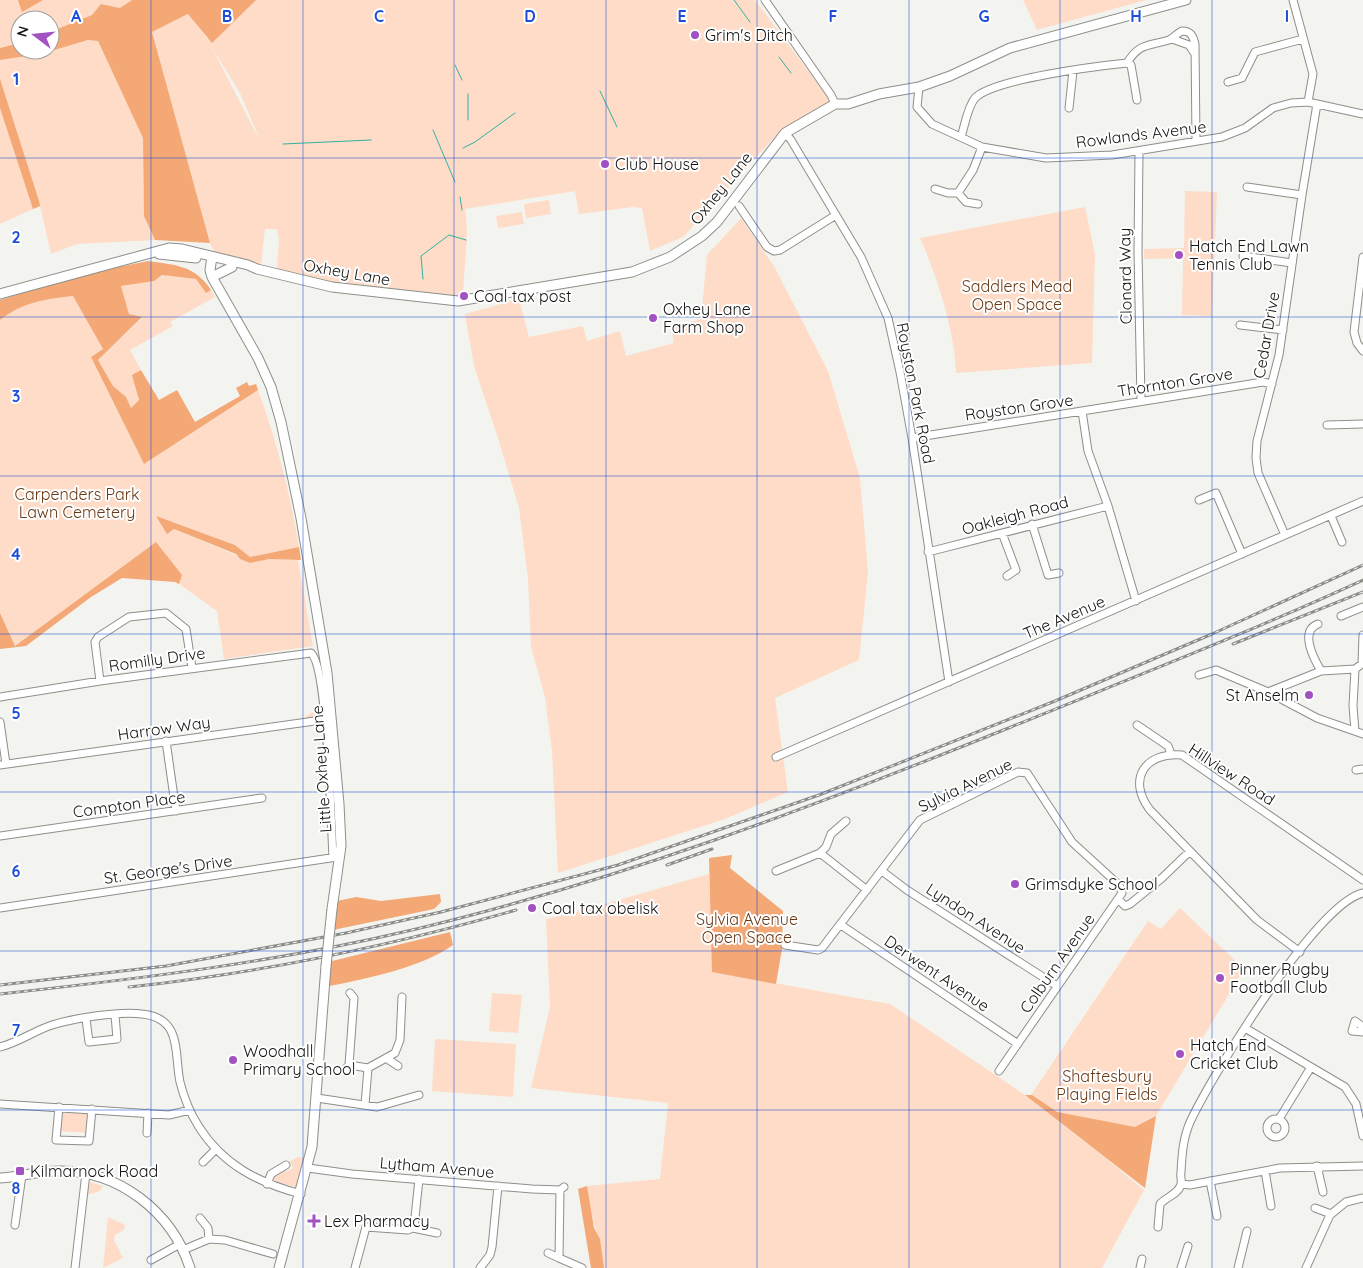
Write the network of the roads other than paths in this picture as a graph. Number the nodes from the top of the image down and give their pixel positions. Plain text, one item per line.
1 (765, 0) edge
2 (1186, 0) edge
3 (1292, 0) edge
4 (1303, 39) junction
5 (1172, 40) junction
6 (1195, 54) junction
7 (1127, 63) junction
8 (1073, 71) junction
9 (1228, 82) dead end
10 (918, 87) junction
11 (1137, 100) dead end
12 (1308, 102) junction
13 (835, 104) junction
14 (1317, 104) junction
15 (1069, 108) dead end
16 (1363, 114) edge
17 (785, 133) junction
18 (961, 137) junction
19 (1196, 141) junction
20 (982, 147) junction
21 (1139, 151) junction
22 (1248, 187) dead end
23 (935, 189) dead end
24 (958, 193) junction
25 (1302, 194) junction
26 (978, 204) dead end
27 (739, 206) dead end
28 (836, 214) junction
29 (1243, 256) dead end
30 (1363, 257) edge
31 (214, 259) junction
32 (1292, 262) junction
33 (232, 266) junction
34 (257, 269) junction
35 (216, 278) junction
36 (0, 294) edge
37 (1240, 325) dead end
38 (1283, 330) junction
39 (1363, 351) edge
40 (1272, 384) junction
41 (1141, 401) junction
42 (1082, 411) junction
43 (1363, 424) edge
44 (1327, 425) dead end
45 (912, 438) junction
46 (1199, 500) dead end
47 (1363, 501) edge
48 (1108, 506) junction
49 (1331, 516) junction
50 (1032, 524) junction
51 (1002, 532) junction
52 (1285, 535) junction
53 (1342, 542) dead end
54 (928, 552) junction
55 (1242, 554) junction
56 (1059, 572) dead end
57 (1007, 576) dead end
58 (1136, 601) junction
59 (1363, 607) edge
60 (1341, 616) dead end
61 (1318, 624) dead end
62 (1363, 636) edge
63 (316, 659) joint
64 (192, 668) junction
65 (1355, 669) junction
66 (1321, 671) junction
67 (1199, 675) dead end
68 (100, 681) junction
69 (949, 682) junction
70 (1268, 692) junction
71 (0, 697) edge
72 (329, 719) junction
73 (0, 722) edge
74 (1137, 725) dead end
75 (1355, 731) junction
76 (1363, 734) edge
77 (166, 741) junction
78 (1171, 754) junction
79 (776, 757) dead end
80 (3, 764) edge
81 (262, 798) dead end
82 (176, 811) junction
83 (846, 821) dead end
84 (0, 836) edge
85 (1190, 851) junction
86 (820, 853) junction
87 (336, 857) junction
88 (776, 871) dead end
89 (882, 871) junction
90 (1363, 880) edge
91 (867, 890) junction
92 (1363, 893) edge
93 (1118, 899) junction
94 (0, 908) edge
95 (841, 925) junction
96 (785, 945) dead end
97 (1300, 952) junction
98 (1058, 986) junction
99 (350, 992) dead end
100 (402, 997) dead end
101 (115, 1015) junction
102 (86, 1019) junction
103 (1363, 1027) edge
104 (1245, 1028) junction
105 (1363, 1032) edge
106 (1018, 1044) junction
107 (0, 1047) edge
108 (386, 1058) junction
109 (349, 1065) junction
110 (398, 1066) dead end
111 (1311, 1067) junction
112 (368, 1068) junction
113 (344, 1071) dead end
114 (999, 1072) dead end
115 (419, 1095) dead end
116 (317, 1098) junction
117 (0, 1104) edge
118 (366, 1105) junction
119 (59, 1107) junction
120 (92, 1109) junction
121 (190, 1110) junction
122 (148, 1113) junction
123 (1279, 1119) dead end
124 (1361, 1121) edge
125 (146, 1133) dead end
126 (1363, 1136) edge
127 (216, 1149) junction
128 (203, 1162) dead end
129 (286, 1165) dead end
130 (1318, 1166) junction
131 (1363, 1166) edge
132 (308, 1168) junction
133 (1265, 1171) junction
134 (86, 1174) junction
135 (22, 1175) junction
136 (0, 1178) edge
137 (419, 1179) junction
138 (1210, 1181) junction
139 (267, 1184) junction
140 (1181, 1184) junction
141 (498, 1186) junction
142 (1323, 1192) dead end
143 (301, 1194) junction
144 (1363, 1198) edge
145 (1271, 1206) dead end
146 (1316, 1208) dead end
147 (1331, 1214) junction
148 (1217, 1216) dead end
149 (200, 1218) dead end
150 (15, 1225) dead end
151 (1158, 1227) dead end
152 (413, 1228) junction
153 (1247, 1231) dead end
154 (437, 1234) dead end
155 (209, 1239) junction
156 (1188, 1246) dead end
157 (182, 1247) junction
158 (548, 1253) dead end
159 (272, 1254) dead end
160 (559, 1258) junction
161 (1142, 1259) dead end
162 (151, 1260) dead end
163 (75, 1268) edge
164 (190, 1268) edge
165 (281, 1268) edge
166 (356, 1268) edge
167 (480, 1268) edge
168 (582, 1268) edge
169 (1140, 1268) edge
170 (1180, 1268) edge
171 (1238, 1268) edge
172 (1306, 1268) edge

1 - 13 street
2 - 10 main road, Oxhey Lane
3 - 4 street
4 - 9 street
4 - 12 street
5 - 6 street
5 - 6 street
5 - 7 street
6 - 19 street
7 - 8 street
7 - 11 street
8 - 15 street
8 - 18 street
10 - 13 main road, Oxhey Lane
10 - 18 street, Rowlands Avenue
12 - 14 street, Rowlands Avenue
12 - 19 street, Rowlands Avenue
13 - 17 main road, Oxhey Lane
14 - 16 street, Rowlands Avenue
14 - 25 street, Cedar Drive
17 - 28 street, Royston Park Road
17 - 34 main road, Oxhey Lane
18 - 20 street, Rowlands Avenue
19 - 21 street, Rowlands Avenue
20 - 21 street, Rowlands Avenue
20 - 24 street
21 - 41 street, Clonard Way
22 - 25 street
23 - 24 street
24 - 26 street
25 - 32 street, Cedar Drive
27 - 28 street
28 - 45 street, Royston Park Road
29 - 32 street
30 - 39 street
31 - 33 main road, Oxhey Lane
31 - 34 main road, Oxhey Lane
31 - 35 main road, Little Oxhey Lane
31 - 36 main road, Oxhey Lane
32 - 38 street, Cedar Drive
33 - 34 main road, Oxhey Lane
33 - 35 main road
35 - 72 main road, Little Oxhey Lane
37 - 38 street
38 - 40 street, Cedar Drive
40 - 41 street, Thornton Grove
40 - 52 street, Cedar Drive
41 - 42 street, Thornton Grove
42 - 45 street, Royston Grove
42 - 48 street, Royston Grove
43 - 44 street
45 - 54 street, Royston Park Road
46 - 55 street
47 - 49 street, The Avenue
48 - 50 street, Oakleigh Road
48 - 58 street, Royston Grove
49 - 52 street, The Avenue
49 - 53 street
50 - 51 street, Oakleigh Road
50 - 56 street
51 - 54 street, Oakleigh Road
51 - 57 street
52 - 55 street, The Avenue
54 - 69 street, Royston Park Road
55 - 58 street, The Avenue
58 - 69 street, The Avenue
59 - 60 street
61 - 66 street
62 - 65 street
63 - 64 street, Romilly Drive
63 - 72 street, Little Oxhey Lane
64 - 68 street, Romilly Drive
64 - 68 street
65 - 66 street
65 - 75 street
66 - 70 street
67 - 70 street
68 - 71 street, Romilly Drive
69 - 79 street, The Avenue
70 - 75 street
72 - 77 street, Harrow Way
72 - 87 main road, Little Oxhey Lane
73 - 80 street
74 - 78 street
75 - 76 street
77 - 80 street, Harrow Way
77 - 82 street
78 - 85 street, Hillview Road
78 - 90 street, Hillview Road
81 - 82 street, Compton Place
82 - 84 street, Compton Place
83 - 86 street
85 - 93 street
85 - 97 street, Hillview Road
86 - 88 street
86 - 91 street
87 - 94 street, St. George's Drive
87 - 116 main road, Little Oxhey Lane, bridge
89 - 91 street, Sylvia Avenue
89 - 93 street, Sylvia Avenue
89 - 98 street, Lyndon Avenue
91 - 95 street, Sylvia Avenue
92 - 97 street
93 - 98 street, Colburn Avenue
95 - 96 street, Sylvia Avenue
95 - 106 street, Derwent Avenue
97 - 104 street
98 - 106 street, Colburn Avenue
99 - 109 street
100 - 108 street
101 - 102 street
101 - 102 street
101 - 121 street
102 - 107 street
103 - 105 street
104 - 111 street
104 - 140 street
106 - 114 street, Colburn Avenue
108 - 110 street
108 - 112 street
109 - 112 street
109 - 113 street
111 - 123 street
111 - 124 street
112 - 118 street
115 - 118 street
116 - 118 street
116 - 132 main road, Little Oxhey Lane
117 - 119 street
119 - 120 street
119 - 120 street
120 - 122 street
121 - 122 street
121 - 127 street
122 - 125 street
124 - 126 street
127 - 128 street
127 - 139 street
129 - 139 street
130 - 131 street
130 - 133 street
130 - 142 street
132 - 137 street, Lytham Avenue
132 - 143 main road, Little Oxhey Lane
133 - 138 street
133 - 145 street
134 - 135 main road
134 - 157 main road
134 - 163 street
135 - 136 main road
135 - 150 street
137 - 141 street, Lytham Avenue
137 - 152 street
138 - 140 street
138 - 148 street
139 - 143 street
140 - 151 street
141 - 160 street, Lytham Avenue
141 - 167 street
143 - 165 main road, Little Oxhey Lane
144 - 147 street
146 - 147 street
147 - 172 street
149 - 155 street
152 - 154 street
152 - 166 street
153 - 171 street
155 - 157 street
155 - 159 street
156 - 170 street
157 - 162 street
157 - 164 main road
158 - 160 street
160 - 168 street
161 - 169 street

